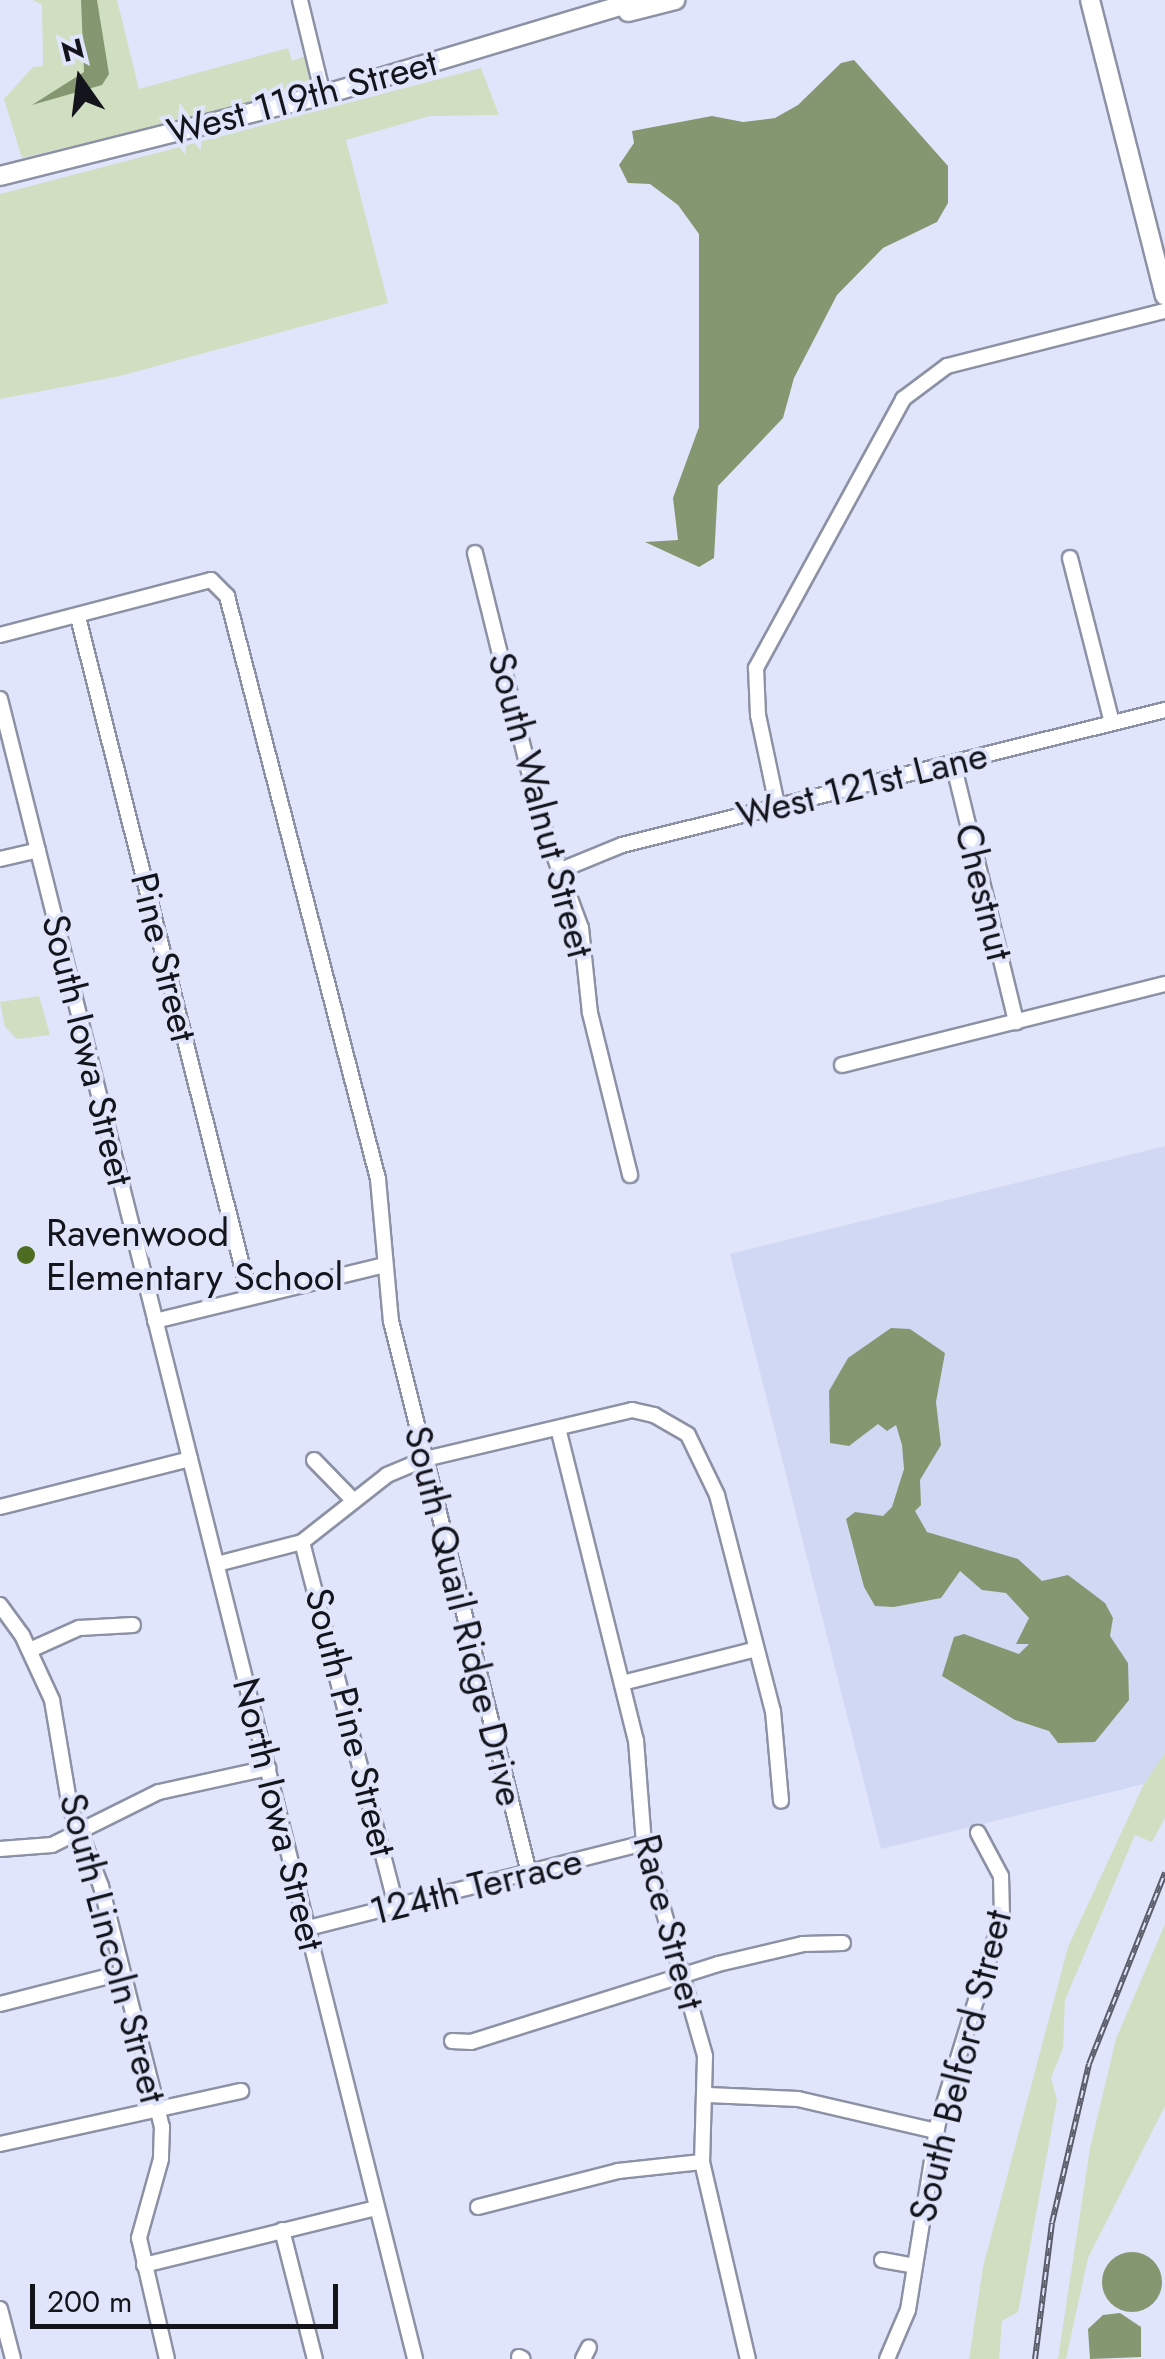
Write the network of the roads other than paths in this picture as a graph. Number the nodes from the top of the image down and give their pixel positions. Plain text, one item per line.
1 (300, 0) edge
2 (640, 0) edge
3 (676, 0) edge
4 (1090, 0) edge
5 (486, 46) junction
6 (324, 96) junction
7 (0, 176) edge
8 (1165, 296) edge
9 (1165, 311) edge
10 (475, 553) dead end
11 (1070, 558) dead end
12 (78, 617) junction
13 (0, 635) edge
14 (0, 700) edge
15 (1165, 710) edge
16 (1112, 723) junction
17 (953, 763) junction
18 (778, 805) junction
19 (38, 850) junction
20 (0, 859) edge
21 (561, 870) junction
22 (1165, 984) edge
23 (1016, 1022) junction
24 (842, 1065) dead end
25 (630, 1174) dead end
26 (384, 1265) junction
27 (250, 1297) junction
28 (156, 1321) junction
29 (558, 1428) junction
30 (190, 1458) junction
31 (425, 1459) junction
32 (314, 1460) dead end
33 (354, 1501) junction
34 (0, 1506) edge
35 (302, 1542) junction
36 (217, 1564) junction
37 (0, 1605) edge
38 (133, 1625) dead end
39 (756, 1649) junction
40 (30, 1650) junction
41 (622, 1683) junction
42 (268, 1768) junction
43 (781, 1800) dead end
44 (978, 1833) dead end
45 (79, 1835) junction
46 (644, 1843) junction
47 (0, 1849) edge
48 (529, 1873) junction
49 (396, 1905) junction
50 (308, 1928) junction
51 (843, 1943) dead end
52 (122, 1973) junction
53 (682, 1975) junction
54 (0, 2004) edge
55 (452, 2041) dead end
56 (240, 2091) dead end
57 (708, 2095) junction
58 (158, 2113) junction
59 (936, 2131) junction
60 (0, 2144) edge
61 (702, 2162) junction
62 (478, 2207) dead end
63 (376, 2208) junction
64 (282, 2230) junction
65 (882, 2260) dead end
66 (144, 2265) junction
67 (911, 2265) junction
68 (0, 2309) edge
69 (12, 2359) edge
70 (167, 2359) edge
71 (315, 2359) edge
72 (414, 2359) edge
73 (748, 2359) edge
74 (887, 2359) edge

1 - 6 street
2 - 5 main road, West 119th Street
3 - 5 main road, West 119th Street
4 - 8 main road
5 - 6 main road, West 119th Street
6 - 7 main road, West 119th Street
9 - 18 street
10 - 21 street, South Walnut Street
11 - 16 street
12 - 13 street
12 - 26 street, South Quail Ridge Drive
12 - 27 street, Pine Street
14 - 19 street, South Iowa Street
15 - 16 street, West 121st Lane
16 - 17 street, West 121st Lane
17 - 18 street, West 121st Lane
17 - 23 street, Chestnut
18 - 21 street, West 121st Lane
19 - 20 street
19 - 28 street, South Iowa Street
21 - 25 street, South Walnut Street
22 - 23 street
23 - 24 street
26 - 27 street
26 - 31 street, South Quail Ridge Drive
27 - 28 street
28 - 30 street, South Iowa Street
29 - 31 street
29 - 39 street
29 - 41 street, Race Street
30 - 34 street
30 - 36 street, North Iowa Street
31 - 33 street
31 - 48 street, South Quail Ridge Drive
32 - 33 street
33 - 35 street
35 - 36 street
35 - 49 street, South Pine Street
36 - 42 street, North Iowa Street
37 - 40 street, South Lincoln Street
38 - 40 street
39 - 41 street
39 - 43 street
40 - 45 street, South Lincoln Street
41 - 46 street, Race Street
42 - 45 street
42 - 50 street, North Iowa Street
44 - 59 street, South Belford Street
45 - 47 street
45 - 52 street, South Lincoln Street
46 - 48 street, 124th Terrace
46 - 53 street, Race Street
48 - 49 street, 124th Terrace
49 - 50 street, 124th Terrace
50 - 63 street, North Iowa Street
51 - 53 street
52 - 54 street
52 - 58 street, South Lincoln Street
53 - 55 street
53 - 57 street, Race Street
56 - 58 street
57 - 59 street
57 - 61 street, Race Street
58 - 60 street
58 - 66 street, South Lincoln Street
59 - 67 street, South Belford Street
61 - 62 street
61 - 73 street, Race Street
63 - 64 street
63 - 72 street, North Iowa Street
64 - 66 street
64 - 71 street
65 - 67 street
66 - 70 street, South Lincoln Street
67 - 74 street, South Belford Street
68 - 69 street

